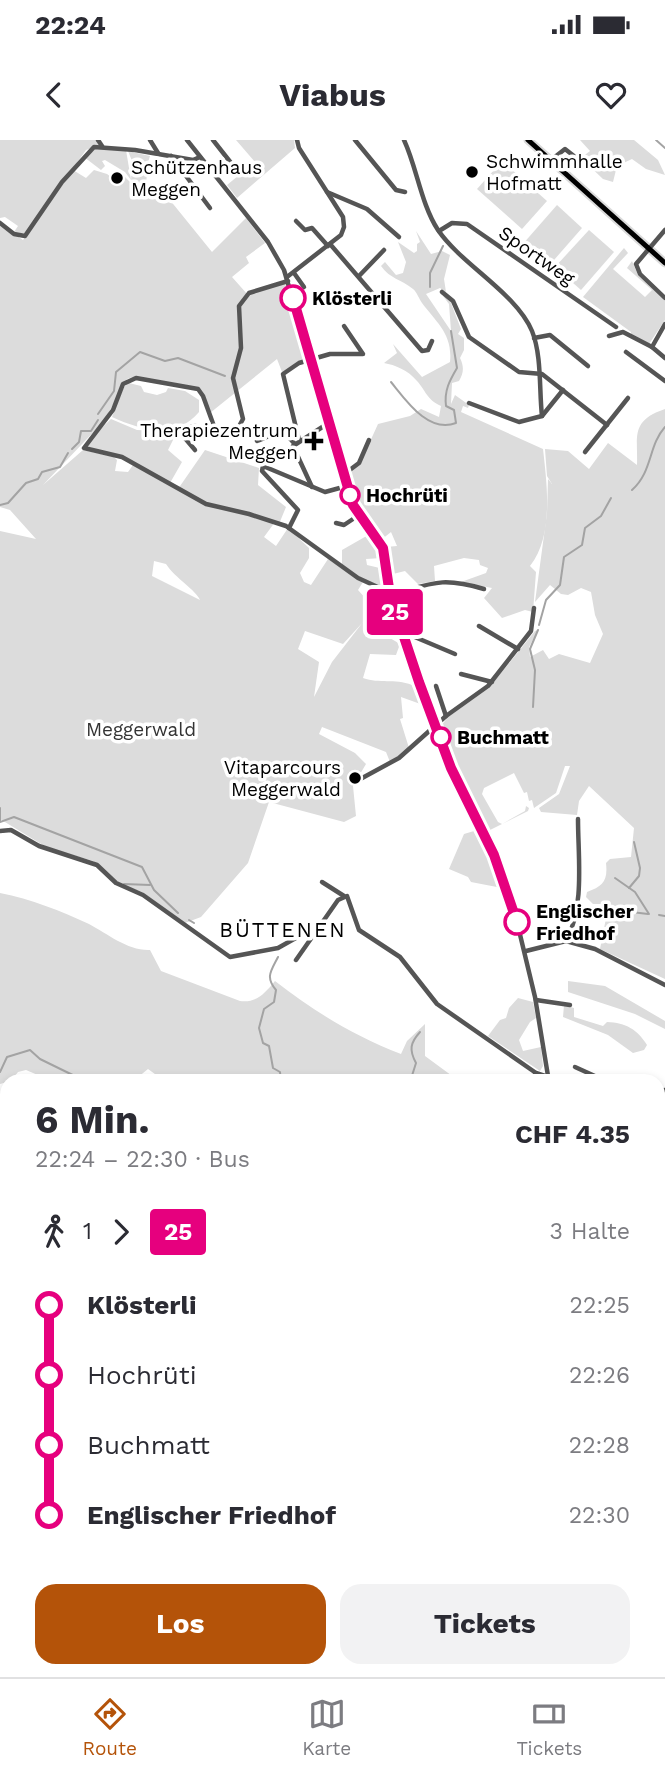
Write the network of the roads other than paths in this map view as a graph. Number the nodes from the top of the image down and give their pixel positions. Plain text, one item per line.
1 (98, 140) edge
2 (150, 140) edge
3 (187, 140) edge
4 (213, 140) edge
5 (297, 140) edge
6 (355, 140) edge
7 (404, 140) edge
8 (529, 140) edge
9 (102, 146) junction
10 (158, 153) junction
11 (172, 156) junction
12 (200, 157) junction
13 (551, 160) junction
14 (579, 160) dead end
15 (235, 168) dead end
16 (327, 192) junction
17 (405, 192) dead end
18 (210, 208) dead end
19 (296, 221) dead end
20 (0, 223) edge
21 (665, 230) edge
22 (439, 231) junction
23 (399, 237) dead end
24 (329, 245) junction
25 (648, 248) junction
26 (384, 250) dead end
27 (665, 263) edge
28 (295, 273) junction
29 (359, 276) junction
30 (287, 279) junction
31 (304, 287) dead end
32 (442, 292) dead end
33 (665, 298) edge
34 (665, 324) edge
35 (344, 326) dead end
36 (616, 327) dead end
37 (609, 336) dead end
38 (534, 338) junction
39 (432, 341) dead end
40 (652, 347) junction
41 (626, 352) dead end
42 (665, 358) edge
43 (310, 360) junction
44 (588, 366) dead end
45 (538, 373) junction
46 (665, 381) edge
47 (563, 390) junction
48 (628, 398) dead end
49 (469, 402) dead end
50 (542, 416) junction
51 (327, 424) junction
52 (607, 425) junction
53 (215, 429) junction
54 (369, 440) dead end
55 (257, 441) dead end
56 (297, 442) junction
57 (195, 450) dead end
58 (585, 452) dead end
59 (343, 475) junction
60 (347, 486) junction
61 (312, 487) junction
62 (359, 515) junction
63 (336, 523) dead end
64 (289, 528) junction
65 (388, 588) junction
66 (484, 589) dead end
67 (390, 595) junction
68 (534, 608) dead end
69 (479, 626) dead end
70 (403, 636) junction
71 (518, 649) junction
72 (455, 654) dead end
73 (461, 674) dead end
74 (492, 682) junction
75 (436, 686) dead end
76 (446, 716) junction
77 (436, 726) junction
78 (353, 783) dead end
79 (578, 818) dead end
80 (0, 831) edge
81 (322, 882) dead end
82 (344, 896) junction
83 (315, 931) junction
84 (566, 941) junction
85 (526, 951) junction
86 (296, 960) dead end
87 (665, 985) edge
88 (536, 1000) junction
89 (570, 1005) dead end
90 (575, 1067) dead end
91 (536, 1073) edge
92 (548, 1074) edge
93 (590, 1074) edge
94 (665, 1619) edge
95 (665, 1634) edge

1 - 9 street
2 - 10 street
3 - 12 street
4 - 15 street
5 - 16 street
6 - 17 street
7 - 22 street
8 - 13 main road
9 - 10 street
9 - 20 street
10 - 11 street
11 - 12 street
11 - 18 street
12 - 30 street
13 - 14 street
13 - 25 main road
16 - 23 street
16 - 24 street
19 - 24 street
21 - 25 street
22 - 36 street, Sportweg
22 - 38 street
24 - 28 street
24 - 29 street
25 - 27 main road
25 - 33 street
26 - 29 street
28 - 30 street
28 - 31 street
29 - 39 street
30 - 43 street
30 - 53 street
32 - 45 street
34 - 40 street
35 - 43 street
37 - 40 street
38 - 44 street
38 - 45 street
40 - 42 street
41 - 46 street
43 - 51 street
43 - 56 street
45 - 47 street
45 - 50 street
47 - 50 street
47 - 52 street
48 - 52 street
49 - 50 street
51 - 56 street
51 - 59 street
52 - 58 street
53 - 57 street
53 - 64 street
54 - 59 street
55 - 56 street
56 - 61 street
59 - 60 street
60 - 61 street
60 - 62 street
61 - 64 street
62 - 63 street
62 - 65 street
64 - 65 street
65 - 67 street
66 - 67 street
67 - 70 street
68 - 71 street
69 - 71 street
70 - 72 street
70 - 77 street
71 - 74 street
73 - 74 street
74 - 76 street
75 - 76 street
76 - 77 street
77 - 78 street
77 - 85 street
79 - 84 street
80 - 83 street
81 - 82 street
82 - 83 street
82 - 91 street
83 - 86 street
84 - 85 street
84 - 87 street
85 - 88 street
88 - 89 street
88 - 92 street
90 - 93 street
94 - 95 street

